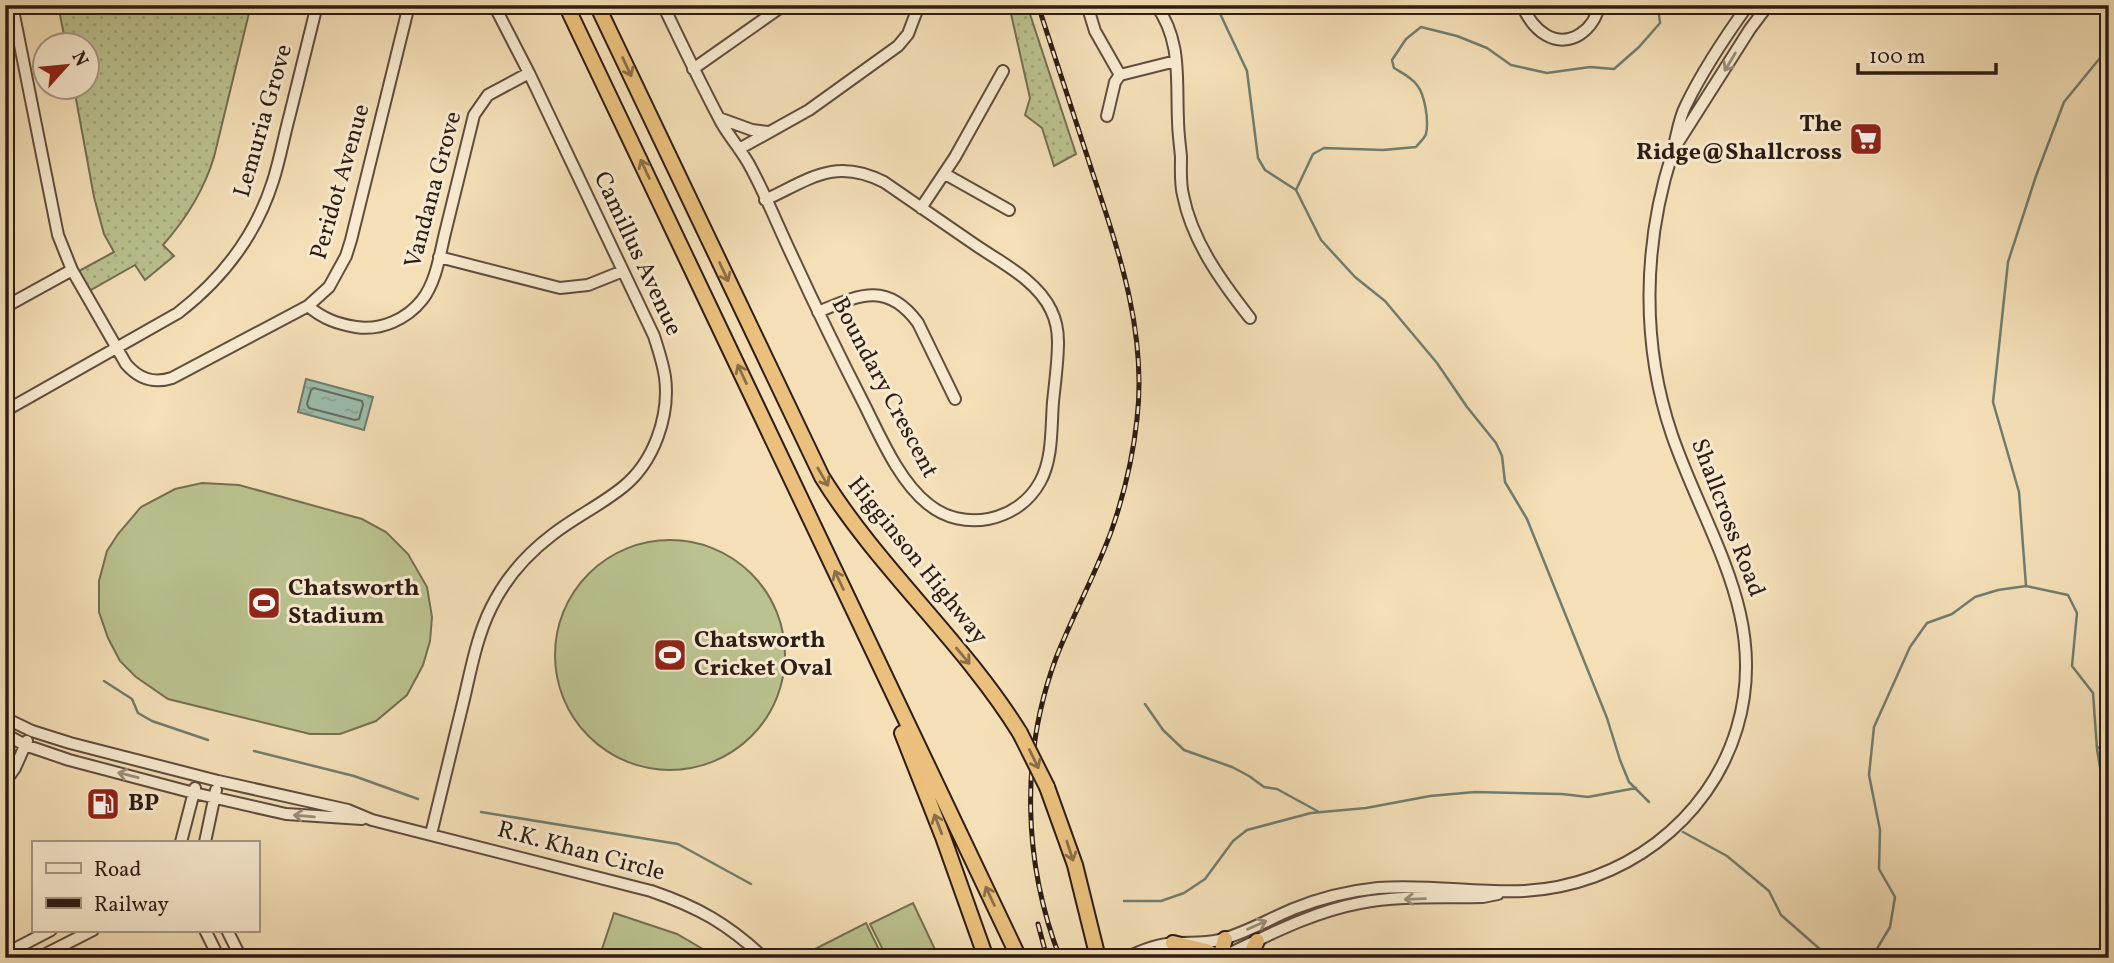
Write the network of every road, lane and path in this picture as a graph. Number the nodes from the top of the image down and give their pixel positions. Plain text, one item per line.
1 (12, 5) edge
2 (317, 5) edge
3 (409, 5) edge
4 (494, 5) edge
5 (566, 5) edge
6 (597, 5) edge
7 (663, 5) edge
8 (784, 5) edge
9 (919, 5) edge
10 (1087, 5) edge
11 (1156, 5) edge
12 (1522, 5) edge
13 (1600, 5) edge
14 (1748, 5) edge
15 (1768, 5) edge
16 (1176, 61) junction
17 (693, 69) junction
18 (1003, 71) dead end
19 (529, 73) junction
20 (1120, 75) junction
21 (1107, 116) dead end
22 (719, 118) junction
23 (768, 132) junction
24 (739, 149) junction
25 (1673, 149) junction
26 (945, 174) junction
27 (765, 200) junction
28 (921, 208) junction
29 (1009, 210) dead end
30 (439, 257) junction
31 (72, 270) junction
32 (623, 271) junction
33 (308, 306) junction
34 (5, 307) edge
35 (818, 312) junction
36 (1250, 318) dead end
37 (117, 349) junction
38 (955, 399) dead end
39 (5, 411) edge
40 (858, 619) junction
41 (5, 718) edge
42 (32, 731) junction
43 (5, 734) edge
44 (25, 745) junction
45 (198, 775) junction
46 (218, 781) junction
47 (5, 782) edge
48 (194, 793) junction
49 (214, 797) junction
50 (372, 820) junction
51 (431, 834) junction
52 (181, 841) edge
53 (205, 841) edge
54 (1507, 891) junction
55 (47, 932) edge
56 (89, 932) edge
57 (206, 932) edge
58 (228, 932) edge
59 (1225, 939) junction
60 (1257, 941) junction
61 (1173, 943) junction
62 (5, 954) edge
63 (1097, 954) edge
64 (38, 958) edge
65 (219, 958) edge
66 (241, 958) edge
67 (764, 958) edge
68 (986, 958) edge
69 (1019, 958) edge
70 (1126, 958) edge
71 (1220, 958) edge
72 (1249, 958) edge

1 - 31 street, Peridot Avenue
2 - 37 street, Lemuria Grove
3 - 33 street, Peridot Avenue
4 - 19 street, Camillus Avenue
40 -> 5 highway
6 -> 63 highway, Higginson Highway, bridge
7 - 17 street
8 - 17 street
9 - 23 street
10 - 20 street
11 - 16 street
12 - 13 street
14 - 25 street, Shallcross Road
15 -> 25 street, Shallcross Road
16 - 20 street
16 - 36 street
17 - 22 street
18 - 26 street
19 - 30 street, Vandana Grove
19 - 32 street, Camillus Avenue
20 - 21 street
22 - 23 street
22 - 24 street
23 - 24 street
24 - 27 street
25 - 54 street, Shallcross Road
26 - 28 street
26 - 29 street
27 - 28 street, Boundary Crescent
27 - 35 street, Boundary Crescent
28 - 35 street, Boundary Crescent
30 - 32 street
30 - 33 street, Vandana Grove
31 - 34 street
31 - 37 street, Peridot Avenue
32 - 51 street, Camillus Avenue
33 - 37 street, Peridot Avenue
35 - 38 street
37 - 39 street, Lemuria Grove
68 -> 40 highway
69 -> 40 highway
41 - 42 street, R.K. Khan Circle
42 - 44 street
42 - 45 street, R.K. Khan Circle
43 - 44 street, R.K. Khan Circle
44 - 47 street
48 -> 44 street, R.K. Khan Circle
45 - 46 street, R.K. Khan Circle
45 - 48 street
46 - 49 street
46 - 50 street, R.K. Khan Circle
48 - 49 street, R.K. Khan Circle
48 - 52 street
50 -> 49 street, R.K. Khan Circle
49 - 53 street
50 - 51 street, R.K. Khan Circle
51 - 67 street, R.K. Khan Circle
59 -> 54 street, Shallcross Road
54 -> 60 street, Shallcross Road
55 - 62 street
56 - 64 street
57 - 65 street
58 - 66 street
59 - 61 street, Shallcross Road
59 - 71 highway
60 - 71 street, Shallcross Road
60 - 72 highway
61 - 70 street, Shallcross Road
61 - 71 highway

